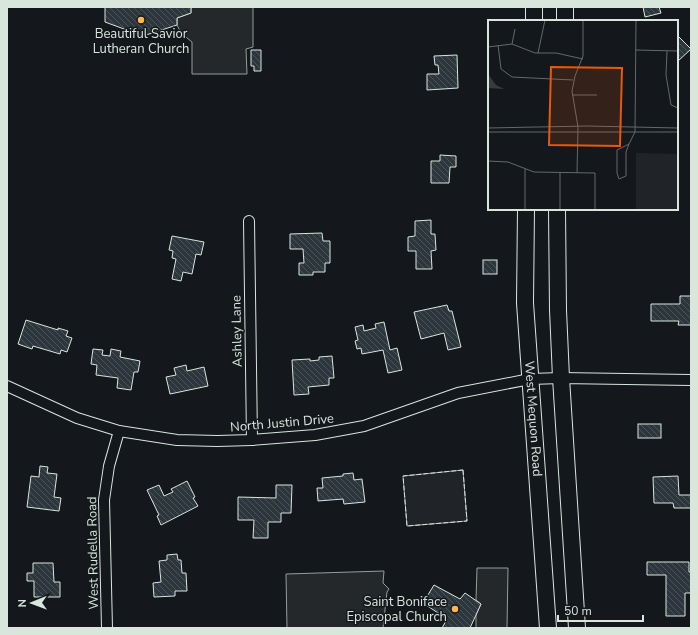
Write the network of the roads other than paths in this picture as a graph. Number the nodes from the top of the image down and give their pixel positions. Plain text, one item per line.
1 (534, 7) edge
2 (565, 7) edge
3 (534, 20) edge
4 (565, 20) edge
5 (526, 210) edge
6 (557, 210) edge
7 (249, 221) dead end
8 (530, 378) junction
9 (561, 378) junction
10 (691, 380) edge
11 (7, 386) edge
12 (119, 431) junction
13 (252, 440) junction
14 (107, 628) edge
15 (548, 628) edge
16 (577, 628) edge

1 - 3 main road
2 - 4 main road
5 - 8 main road, West Mequon Road
6 - 9 main road
7 - 13 street, Ashley Lane
8 - 9 street, North Justin Drive
8 - 13 street, North Justin Drive
8 - 15 main road, West Mequon Road
9 - 10 street, North Justin Drive
9 - 16 main road
11 - 12 street, North Justin Drive
12 - 13 street, North Justin Drive
12 - 14 street, West Rudella Road

